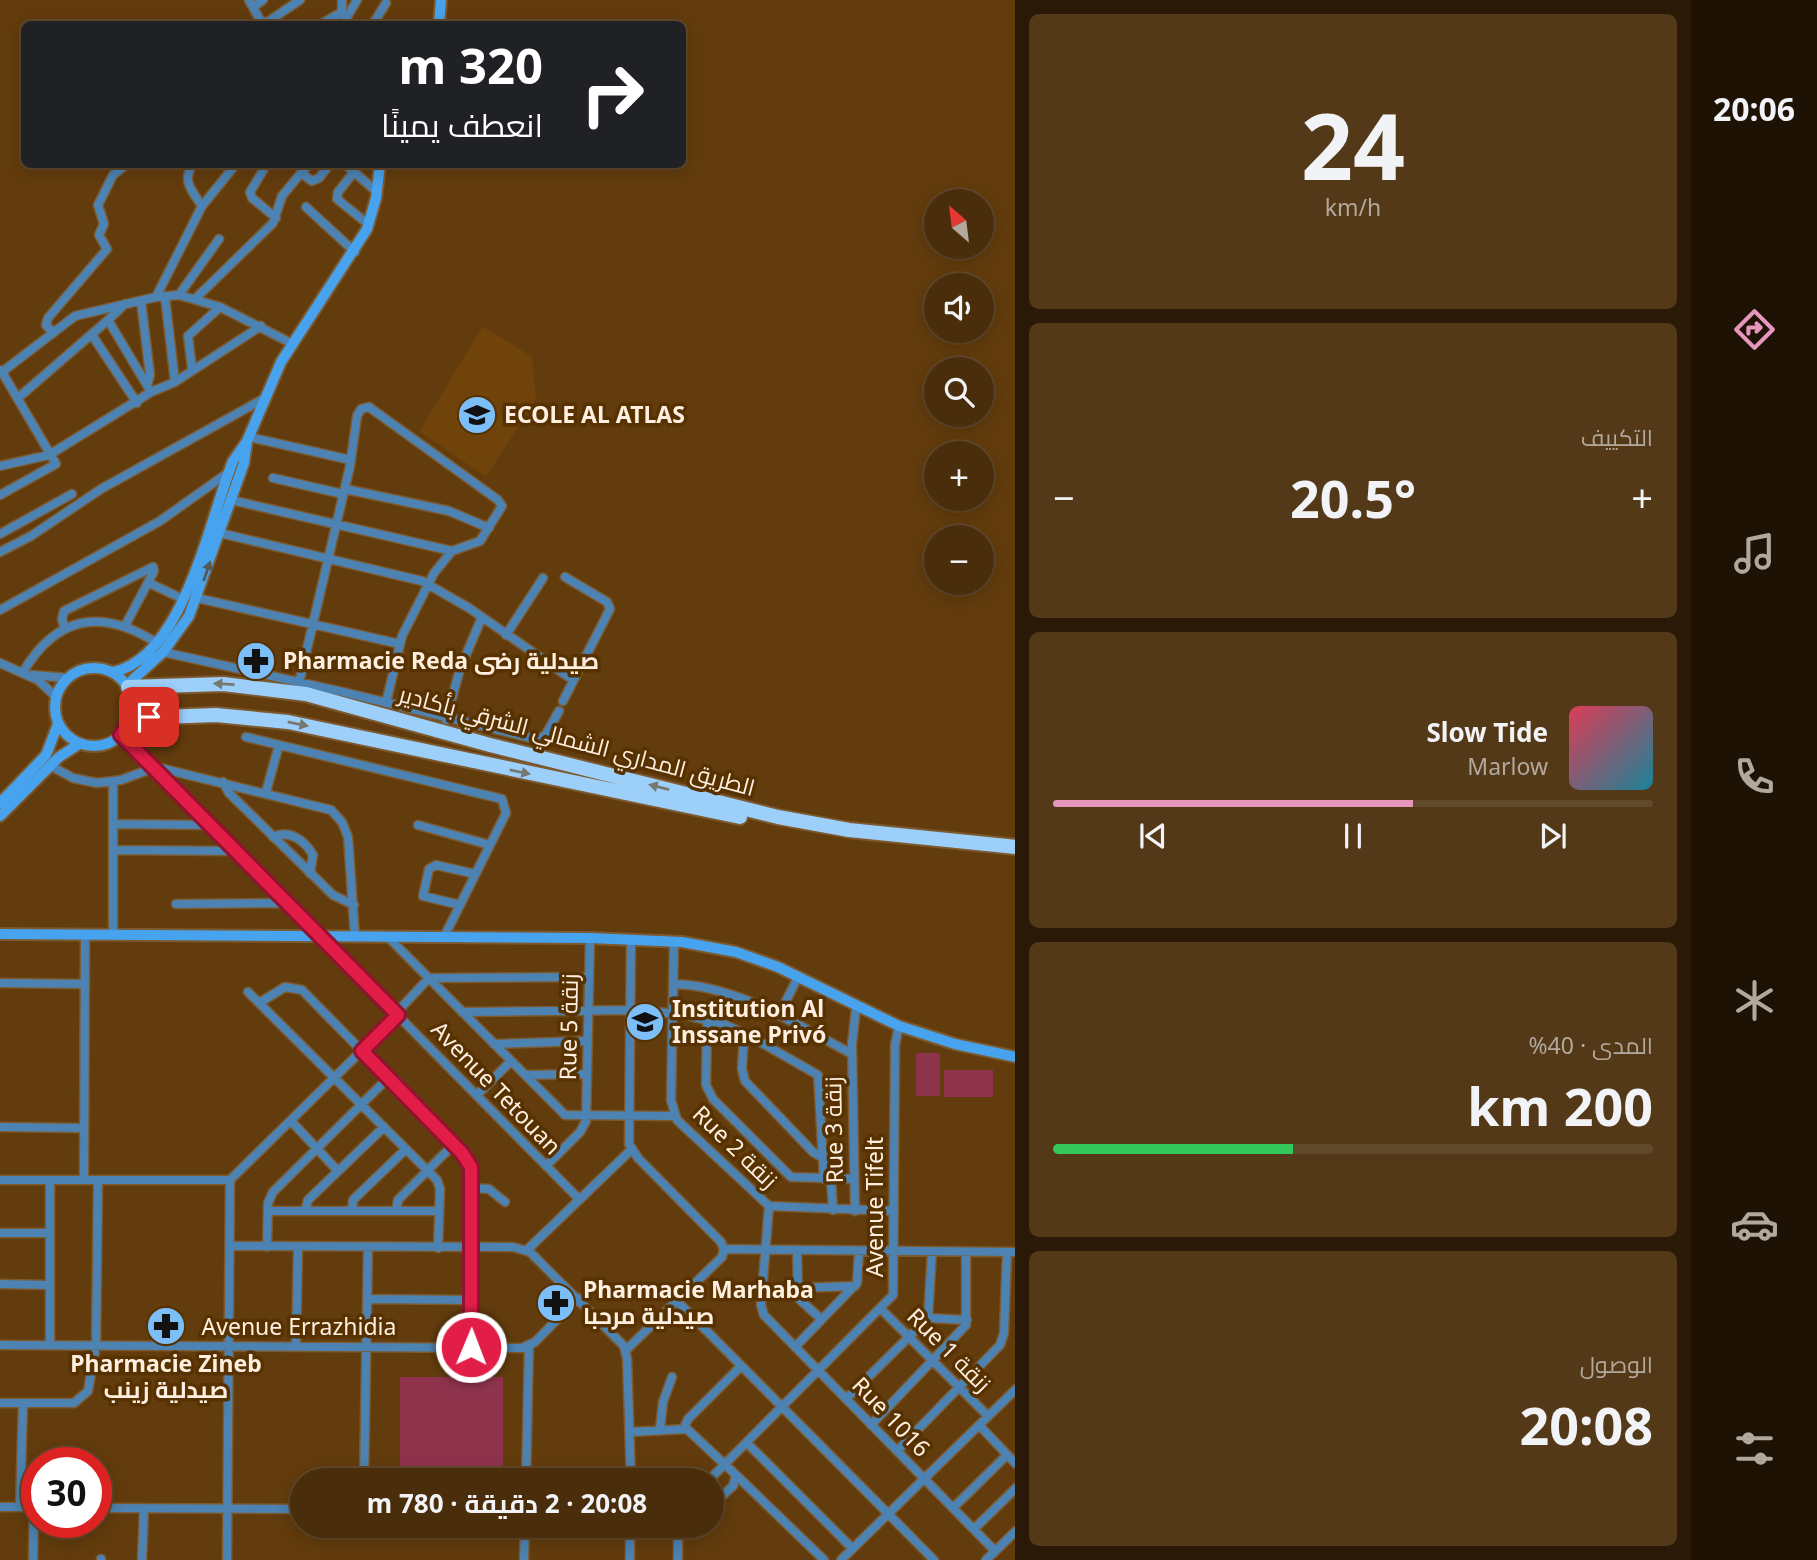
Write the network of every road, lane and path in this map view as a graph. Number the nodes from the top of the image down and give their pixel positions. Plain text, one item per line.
1 (263, 0) edge
2 (300, 0) edge
3 (342, 0) edge
4 (357, 0) edge
5 (441, 0) edge
6 (251, 3) edge
7 (386, 3) dead end
8 (342, 12) junction
9 (261, 21) edge
10 (269, 21) edge
11 (326, 21) edge
12 (342, 21) edge
13 (344, 21) edge
14 (375, 21) edge
15 (439, 21) edge
16 (122, 168) edge
17 (192, 168) edge
18 (233, 168) edge
19 (265, 168) edge
20 (305, 168) edge
21 (326, 168) edge
22 (350, 168) edge
23 (380, 168) edge
24 (354, 172) junction
25 (301, 173) junction
26 (377, 192) junction
27 (202, 206) junction
28 (306, 207) dead end
29 (276, 218) junction
30 (369, 225) junction
31 (219, 239) dead end
32 (355, 252) junction
33 (179, 295) junction
34 (161, 297) junction
35 (195, 299) junction
36 (141, 301) junction
37 (125, 304) junction
38 (220, 307) junction
39 (108, 320) junction
40 (261, 326) junction
41 (53, 334) junction
42 (92, 334) junction
43 (291, 343) junction
44 (192, 369) junction
45 (1, 371) edge
46 (174, 382) junction
47 (149, 389) junction
48 (18, 398) junction
49 (265, 398) junction
50 (137, 403) junction
51 (248, 439) junction
52 (49, 455) junction
53 (351, 460) junction
54 (235, 465) junction
55 (0, 466) edge
56 (273, 478) dead end
57 (344, 491) junction
58 (72, 494) dead end
59 (0, 495) edge
60 (231, 500) junction
61 (336, 523) junction
62 (489, 528) junction
63 (220, 533) junction
64 (0, 534) edge
65 (452, 551) junction
66 (0, 552) edge
67 (327, 558) junction
68 (565, 577) dead end
69 (543, 578) dead end
70 (149, 583) junction
71 (428, 584) junction
72 (197, 598) junction
73 (183, 599) junction
74 (0, 610) edge
75 (482, 617) junction
76 (312, 624) junction
77 (125, 626) junction
78 (65, 629) junction
79 (506, 635) junction
80 (400, 644) junction
81 (160, 647) junction
82 (0, 663) edge
83 (113, 672) junction
84 (26, 674) junction
85 (69, 677) junction
86 (573, 680) junction
87 (299, 683) junction
88 (128, 686) junction
89 (56, 697) junction
90 (563, 701) dead end
91 (386, 703) junction
92 (559, 711) dead end
93 (132, 718) junction
94 (446, 720) junction
95 (58, 724) junction
96 (121, 735) junction
97 (246, 737) dead end
98 (79, 744) junction
99 (279, 745) junction
100 (50, 749) junction
101 (59, 758) junction
102 (51, 766) junction
103 (152, 766) junction
104 (113, 782) junction
105 (223, 782) junction
106 (266, 792) junction
107 (0, 803) edge
108 (0, 816) edge
109 (113, 824) junction
110 (209, 825) junction
111 (418, 825) dead end
112 (273, 836) junction
113 (490, 845) junction
114 (1015, 847) edge
115 (113, 850) junction
116 (235, 851) junction
117 (1015, 855) edge
118 (310, 873) junction
119 (475, 874) junction
120 (287, 903) junction
121 (176, 904) dead end
122 (354, 905) junction
123 (460, 905) junction
124 (0, 934) edge
125 (85, 935) junction
126 (113, 935) junction
127 (355, 937) junction
128 (388, 937) junction
129 (444, 937) junction
130 (323, 938) junction
131 (590, 938) junction
132 (631, 939) junction
133 (674, 942) junction
134 (589, 977) junction
135 (429, 978) junction
136 (799, 978) junction
137 (0, 983) edge
138 (85, 984) junction
139 (673, 984) junction
140 (248, 992) dead end
141 (259, 1003) junction
142 (856, 1008) junction
143 (588, 1010) junction
144 (630, 1010) junction
145 (462, 1012) junction
146 (672, 1013) junction
147 (397, 1014) junction
148 (779, 1015) junction
149 (708, 1020) junction
150 (899, 1026) junction
151 (744, 1033) junction
152 (588, 1041) junction
153 (494, 1044) junction
154 (362, 1051) junction
155 (852, 1054) junction
156 (1015, 1057) edge
157 (511, 1061) junction
158 (587, 1074) junction
159 (526, 1075) junction
160 (335, 1078) junction
161 (388, 1078) junction
162 (477, 1095) junction
163 (361, 1104) junction
164 (675, 1116) junction
165 (586, 1117) junction
166 (628, 1117) junction
167 (291, 1121) junction
168 (0, 1127) edge
169 (384, 1127) junction
170 (84, 1128) junction
171 (454, 1144) junction
172 (317, 1148) junction
173 (406, 1149) junction
174 (632, 1149) junction
175 (823, 1158) junction
176 (546, 1166) junction
177 (428, 1170) junction
178 (338, 1171) junction
179 (83, 1179) junction
180 (854, 1179) junction
181 (0, 1180) edge
182 (50, 1180) junction
183 (98, 1180) junction
184 (230, 1180) junction
185 (828, 1180) junction
186 (473, 1188) junction
187 (578, 1199) junction
188 (505, 1202) dead end
189 (769, 1206) junction
190 (833, 1210) junction
191 (305, 1211) junction
192 (352, 1211) junction
193 (396, 1211) junction
194 (439, 1211) junction
195 (855, 1211) junction
196 (894, 1211) junction
197 (268, 1212) junction
198 (0, 1233) edge
199 (50, 1233) junction
200 (230, 1246) junction
201 (267, 1247) junction
202 (298, 1248) junction
203 (368, 1248) junction
204 (438, 1248) junction
205 (473, 1248) junction
206 (527, 1250) junction
207 (724, 1250) junction
208 (765, 1250) junction
209 (797, 1250) junction
210 (859, 1251) junction
211 (894, 1251) junction
212 (932, 1251) junction
213 (966, 1252) junction
214 (1011, 1252) edge
215 (0, 1284) edge
216 (50, 1285) junction
217 (855, 1286) junction
218 (796, 1288) junction
219 (578, 1298) junction
220 (368, 1299) junction
221 (472, 1300) junction
222 (678, 1302) junction
223 (762, 1308) joint
224 (882, 1310) junction
225 (928, 1318) junction
226 (821, 1320) junction
227 (967, 1320) junction
228 (909, 1338) junction
229 (0, 1345) edge
230 (50, 1345) junction
231 (96, 1345) junction
232 (230, 1345) junction
233 (296, 1346) junction
234 (529, 1346) junction
235 (367, 1347) junction
236 (471, 1347) junction
237 (795, 1347) junction
238 (625, 1350) junction
239 (933, 1361) junction
240 (741, 1366) junction
241 (819, 1371) junction
242 (672, 1377) dead end
243 (959, 1387) junction
244 (1015, 1390) edge
245 (846, 1399) junction
246 (23, 1403) junction
247 (0, 1404) edge
248 (782, 1408) junction
249 (988, 1416) junction
250 (872, 1425) junction
251 (979, 1425) junction
252 (684, 1428) junction
253 (660, 1429) junction
254 (631, 1432) junction
255 (747, 1443) junction
256 (897, 1451) junction
257 (1007, 1455) junction
258 (1015, 1463) edge
259 (726, 1464) junction
260 (364, 1468) edge
261 (526, 1468) edge
262 (631, 1468) edge
263 (722, 1468) edge
264 (736, 1475) junction
265 (924, 1478) junction
266 (1015, 1489) edge
267 (724, 1494) edge
268 (0, 1507) edge
269 (20, 1507) joint
270 (112, 1508) edge
271 (144, 1508) junction
272 (953, 1508) junction
273 (290, 1509) edge
274 (228, 1510) junction
275 (887, 1514) junction
276 (974, 1529) junction
277 (1015, 1532) edge
278 (34, 1538) edge
279 (525, 1538) edge
280 (631, 1538) edge
281 (678, 1538) edge
282 (852, 1549) junction
283 (995, 1551) junction
284 (33, 1560) edge
285 (142, 1560) edge
286 (227, 1560) edge
287 (524, 1560) edge
288 (630, 1560) edge
289 (678, 1560) edge
290 (824, 1560) edge
291 (841, 1560) edge
292 (934, 1560) edge
293 (986, 1560) edge

1 - 6 street
2 - 10 street
3 - 8 street
4 - 13 street
5 - 15 street
6 - 9 street
7 - 14 street
8 - 11 street
8 - 12 street
16 - 41 street
17 - 27 street
18 - 27 street
19 - 29 street
20 - 25 street
21 - 25 street
22 - 24 street
23 - 26 street
24 - 26 street
24 - 30 street
25 - 29 street
26 - 30 street
27 - 34 street
28 - 32 street
29 - 35 street
30 - 32 street
31 - 33 street
32 - 43 street
33 - 34 street
33 - 35 street
34 - 36 street
34 - 46 street
35 - 38 street
36 - 37 street
36 - 47 street
37 - 39 street
37 - 41 street
38 - 40 street
38 - 44 street
39 - 42 street
39 - 47 street
40 - 43 street
40 - 44 street
41 - 45 street
42 - 48 street
42 - 50 street
43 - 49 street
44 - 46 street
45 - 48 street
46 - 47 street
47 - 50 street
48 - 52 street
49 - 51 street
49 - 66 street
50 - 52 street
51 - 53 street
51 - 54 street
52 - 55 street
52 - 59 street
53 - 57 street
53 - 62 street
54 - 60 street
54 - 73 street
54 - 74 street
56 - 57 street
57 - 61 street
57 - 62 street
58 - 64 street
60 - 61 street
60 - 63 street
61 - 65 street
61 - 67 street
62 - 65 street
63 - 67 street
72 -> 63 street
65 - 71 street
67 - 71 street
67 - 76 street
68 - 86 street
69 - 79 street
70 - 73 street
70 - 77 street
70 - 78 street
71 - 75 street
71 - 80 street
72 - 76 street
72 - 81 street
73 - 81 street
75 - 79 street
75 - 94 street
76 - 80 street
76 - 87 street
77 - 78 street
77 - 81 street
78 - 84 street
79 - 86 street
80 - 91 street
81 - 83 street
81 - 87 street
81 - 88 street
82 - 84 street
83 - 85 street
83 - 88 street
84 - 85 street
84 - 89 street
85 - 89 street
86 - 90 street
87 - 91 street
88 - 93 street
114 -> 88 highway, الطريق المداري الشمالي الشرقي بأكادير
89 - 95 street
91 - 94 street
92 - 94 street
93 - 96 street
93 -> 117 highway, الطريق المداري الشمالي الشرقي بأكادير
95 - 98 street
95 - 100 street
96 - 98 street
96 - 103 street, Avenue Tetouan
97 - 99 street
98 - 101 street
99 - 106 street
99 - 113 street
100 - 101 street
100 - 107 street
101 - 102 street
102 - 104 street
102 - 108 street
103 - 104 street
103 - 105 street
103 - 110 street, Avenue Tetouan
104 - 109 street
105 - 106 street
105 - 112 street
106 - 122 street
109 - 110 street
109 - 115 street
110 - 116 street, Avenue Tetouan
111 - 113 street
112 - 118 street
112 - 118 street
113 - 119 street
115 - 116 street
115 - 126 street
116 - 120 street, Avenue Tetouan
118 - 122 street
119 - 123 street
119 - 123 street
120 - 121 street
120 - 130 street, Avenue Tetouan
122 - 127 street
123 - 129 street
124 - 125 street
125 - 126 street
125 - 138 street
126 - 130 street
127 - 128 street
127 - 130 street
128 - 129 street
128 - 135 street
129 - 131 street
130 - 147 street, Avenue Tetouan
131 - 132 street
131 - 134 street, Rue 5 زنقة
132 - 133 street
132 - 144 street
133 - 136 street
133 - 139 street
134 - 135 street
134 - 143 street, Rue 5 زنقة
135 - 145 street
135 - 147 street
136 - 142 street
136 - 148 street
137 - 138 street
138 - 170 street
139 - 146 street
139 - 148 street
140 - 141 street
141 - 154 street
141 - 160 street
142 - 150 street
142 - 155 street, Rue 3 زنقة
143 - 144 street
143 - 145 street
143 - 152 street, Rue 5 زنقة
144 - 146 street
144 - 166 street
145 - 153 street
146 - 149 street
146 - 164 street
147 - 154 street
147 - 162 street, Avenue Tetouan
148 - 155 street
149 - 151 street
149 - 185 street
150 - 156 street
150 - 196 street, Avenue Tifelt
151 - 175 street
151 - 175 street
152 - 153 street
152 - 158 street, Rue 5 زنقة
153 - 157 street
154 - 160 street
154 - 161 street
155 - 180 street, Rue 3 زنقة
157 - 159 street
157 - 162 street
158 - 159 street
158 - 165 street, Rue 5 زنقة
159 - 165 street
160 - 163 street
160 - 167 street
161 - 163 street
161 - 171 street
162 - 176 street, Avenue Tetouan
163 - 169 street
163 - 172 street
164 - 166 street
164 - 189 street, Rue 2 زنقة
165 - 166 street
165 - 176 street
166 - 174 street
167 - 172 street
167 - 184 street
168 - 170 street
169 - 173 street
169 - 178 street
170 - 179 street
171 - 177 street
171 - 186 street
172 - 178 street
172 - 197 street
173 - 177 street
173 - 192 street
174 - 187 street
174 - 207 street
175 - 185 street
176 - 187 street, Avenue Tetouan
177 - 193 street
177 - 194 street
178 - 191 street
179 - 182 street
179 - 183 street
180 - 185 street
180 - 195 street, Rue 3 زنقة
181 - 182 street
182 - 199 street
183 - 184 street
183 - 231 street
184 - 200 street
185 - 190 street
186 - 188 street
186 - 205 street
187 - 206 street
189 - 190 street, Rue 2 زنقة
189 - 208 street, Rue 2 زنقة
190 - 195 street, Rue 2 زنقة
191 - 192 street
191 - 197 street
192 - 193 street
193 - 194 street
194 - 204 street
195 - 196 street, Rue 2 زنقة
196 - 211 street, Avenue Tifelt
197 - 201 street
198 - 199 street
199 - 216 street
200 - 201 street
200 - 232 street
201 - 202 street
202 - 203 street
202 - 233 street
203 - 204 street
203 - 220 street
204 - 205 street
205 - 206 street
205 - 221 street
206 - 219 street
207 - 208 street
207 - 222 street
208 - 209 street
208 - 223 street, Rue 2 زنقة
209 - 210 street
209 - 218 street
210 - 211 street
210 - 217 street
211 - 212 street
211 - 224 street, Avenue Tifelt
212 - 213 street
212 - 225 street
213 - 214 street
213 - 227 street
214 - 243 street
215 - 216 street
216 - 230 street
217 - 218 street
217 - 226 street
218 - 226 street
219 - 234 street
219 - 238 street
220 - 221 street
220 - 235 street
221 - 236 street
222 - 238 street
222 - 240 street
223 - 237 street, Rue 1016
224 - 228 street, Rue 1 زنقة
224 - 241 street, Avenue Tifelt
225 - 227 street
225 - 228 street
226 - 237 street
227 - 239 street
228 - 239 street, Rue 1 زنقة
228 - 245 street
229 - 230 street, Avenue Errazhidia
230 - 231 street, Avenue Errazhidia
231 - 232 street, Avenue Errazhidia
231 - 246 street
232 - 233 street, Avenue Errazhidia
232 - 274 street
233 - 235 street, Avenue Errazhidia
234 - 236 street, Avenue Errazhidia
234 - 261 street
235 - 236 street, Avenue Errazhidia
235 - 260 street
237 - 241 street, Rue 1016
238 - 254 street
239 - 243 street, Rue 1 زنقة
239 - 250 street
240 - 248 street
240 - 252 street
241 - 245 street, Rue 1016
241 - 248 street, Avenue Tifelt
242 - 253 street
243 - 249 street, Rue 1 زنقة
243 - 256 street
244 - 249 street
245 - 250 street, Rue 1016
246 - 247 street
246 - 269 street
248 - 255 street, Avenue Tifelt
248 - 275 street
249 - 251 street
250 - 256 street, Rue 1016
251 - 257 street
251 - 265 street
252 - 253 street
252 - 259 street
253 - 254 street
254 - 262 street
255 - 259 street, Avenue Tifelt
255 - 282 street
256 - 265 street, Rue 1016
257 - 258 street
257 - 272 street
259 - 263 street, Avenue Tifelt
259 - 264 street
264 - 267 street
264 - 290 street
265 - 272 street, Rue 1016
265 - 275 street
266 - 276 street
268 - 269 street
270 - 271 street
271 - 274 street
271 - 285 street
272 - 276 street, Rue 1016
273 - 274 street
274 - 286 street
275 - 282 street
275 - 292 street
276 - 283 street, Rue 1016
277 - 283 street
278 - 284 street
279 - 287 street
280 - 288 street
281 - 289 street
282 - 291 street
283 - 293 street

